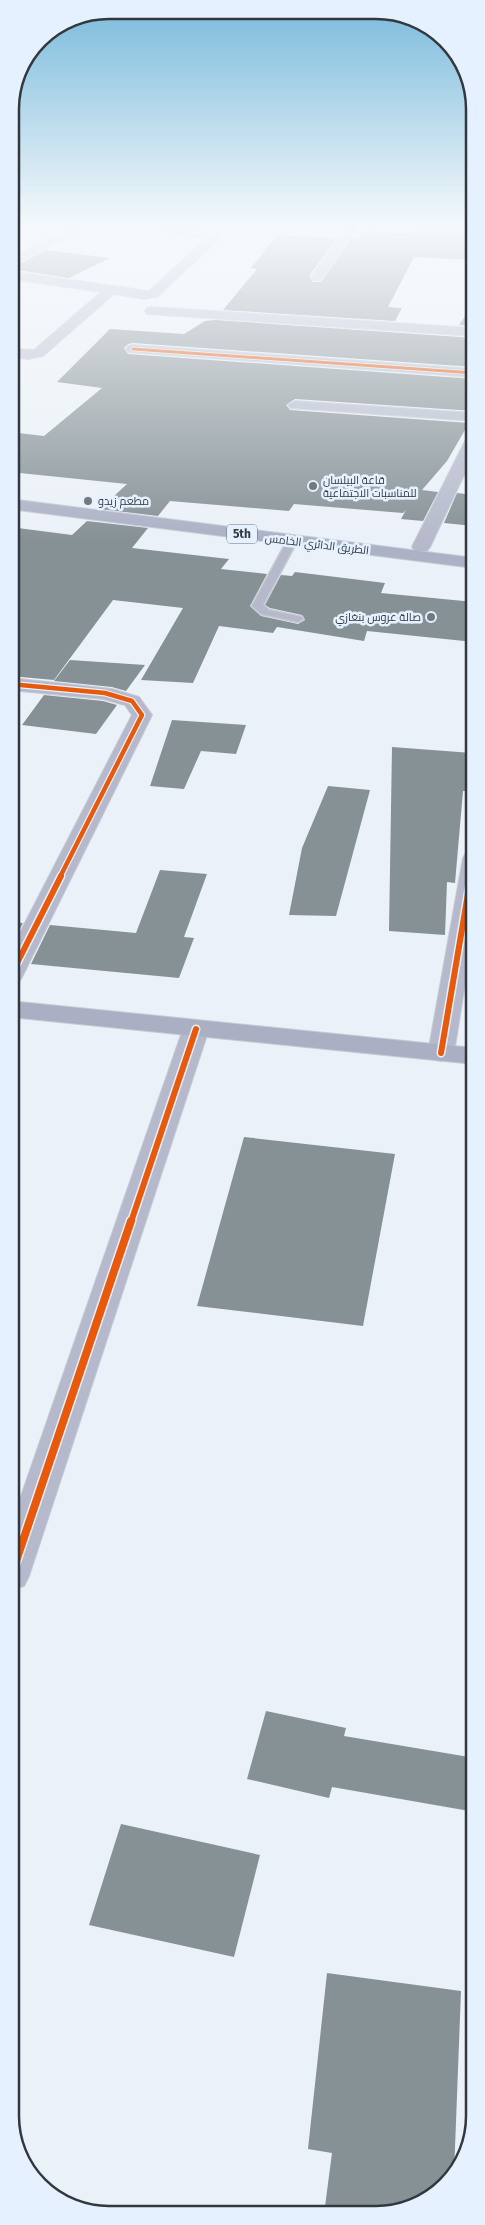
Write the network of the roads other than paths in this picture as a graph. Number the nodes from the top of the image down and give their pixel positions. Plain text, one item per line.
1 (61, 333) edge
2 (132, 349) dead end
3 (19, 353) edge
4 (466, 372) edge
5 (295, 405) dead end
6 (466, 416) edge
7 (466, 467) edge
8 (19, 497) edge
9 (19, 505) edge
10 (292, 541) junction
11 (421, 547) junction
12 (466, 552) edge
13 (466, 562) edge
14 (298, 619) dead end
15 (19, 685) edge
16 (466, 905) edge
17 (19, 959) edge
18 (19, 1010) edge
19 (196, 1029) junction
20 (441, 1053) junction
21 (466, 1055) edge
22 (19, 1552) edge

1 - 3 street
2 - 4 street
5 - 6 street
7 - 11 street
8 - 11 main road, الطريق الدائري الخامس / 5th
9 - 10 main road, الطريق الدائري الخامس / 5th
10 - 13 main road, الطريق الدائري الخامس / 5th
10 - 14 lane
11 - 12 main road, الطريق الدائري الخامس / 5th
15 - 17 street
16 - 20 street
18 - 19 main road
19 - 20 main road
19 - 22 street
20 - 21 main road

